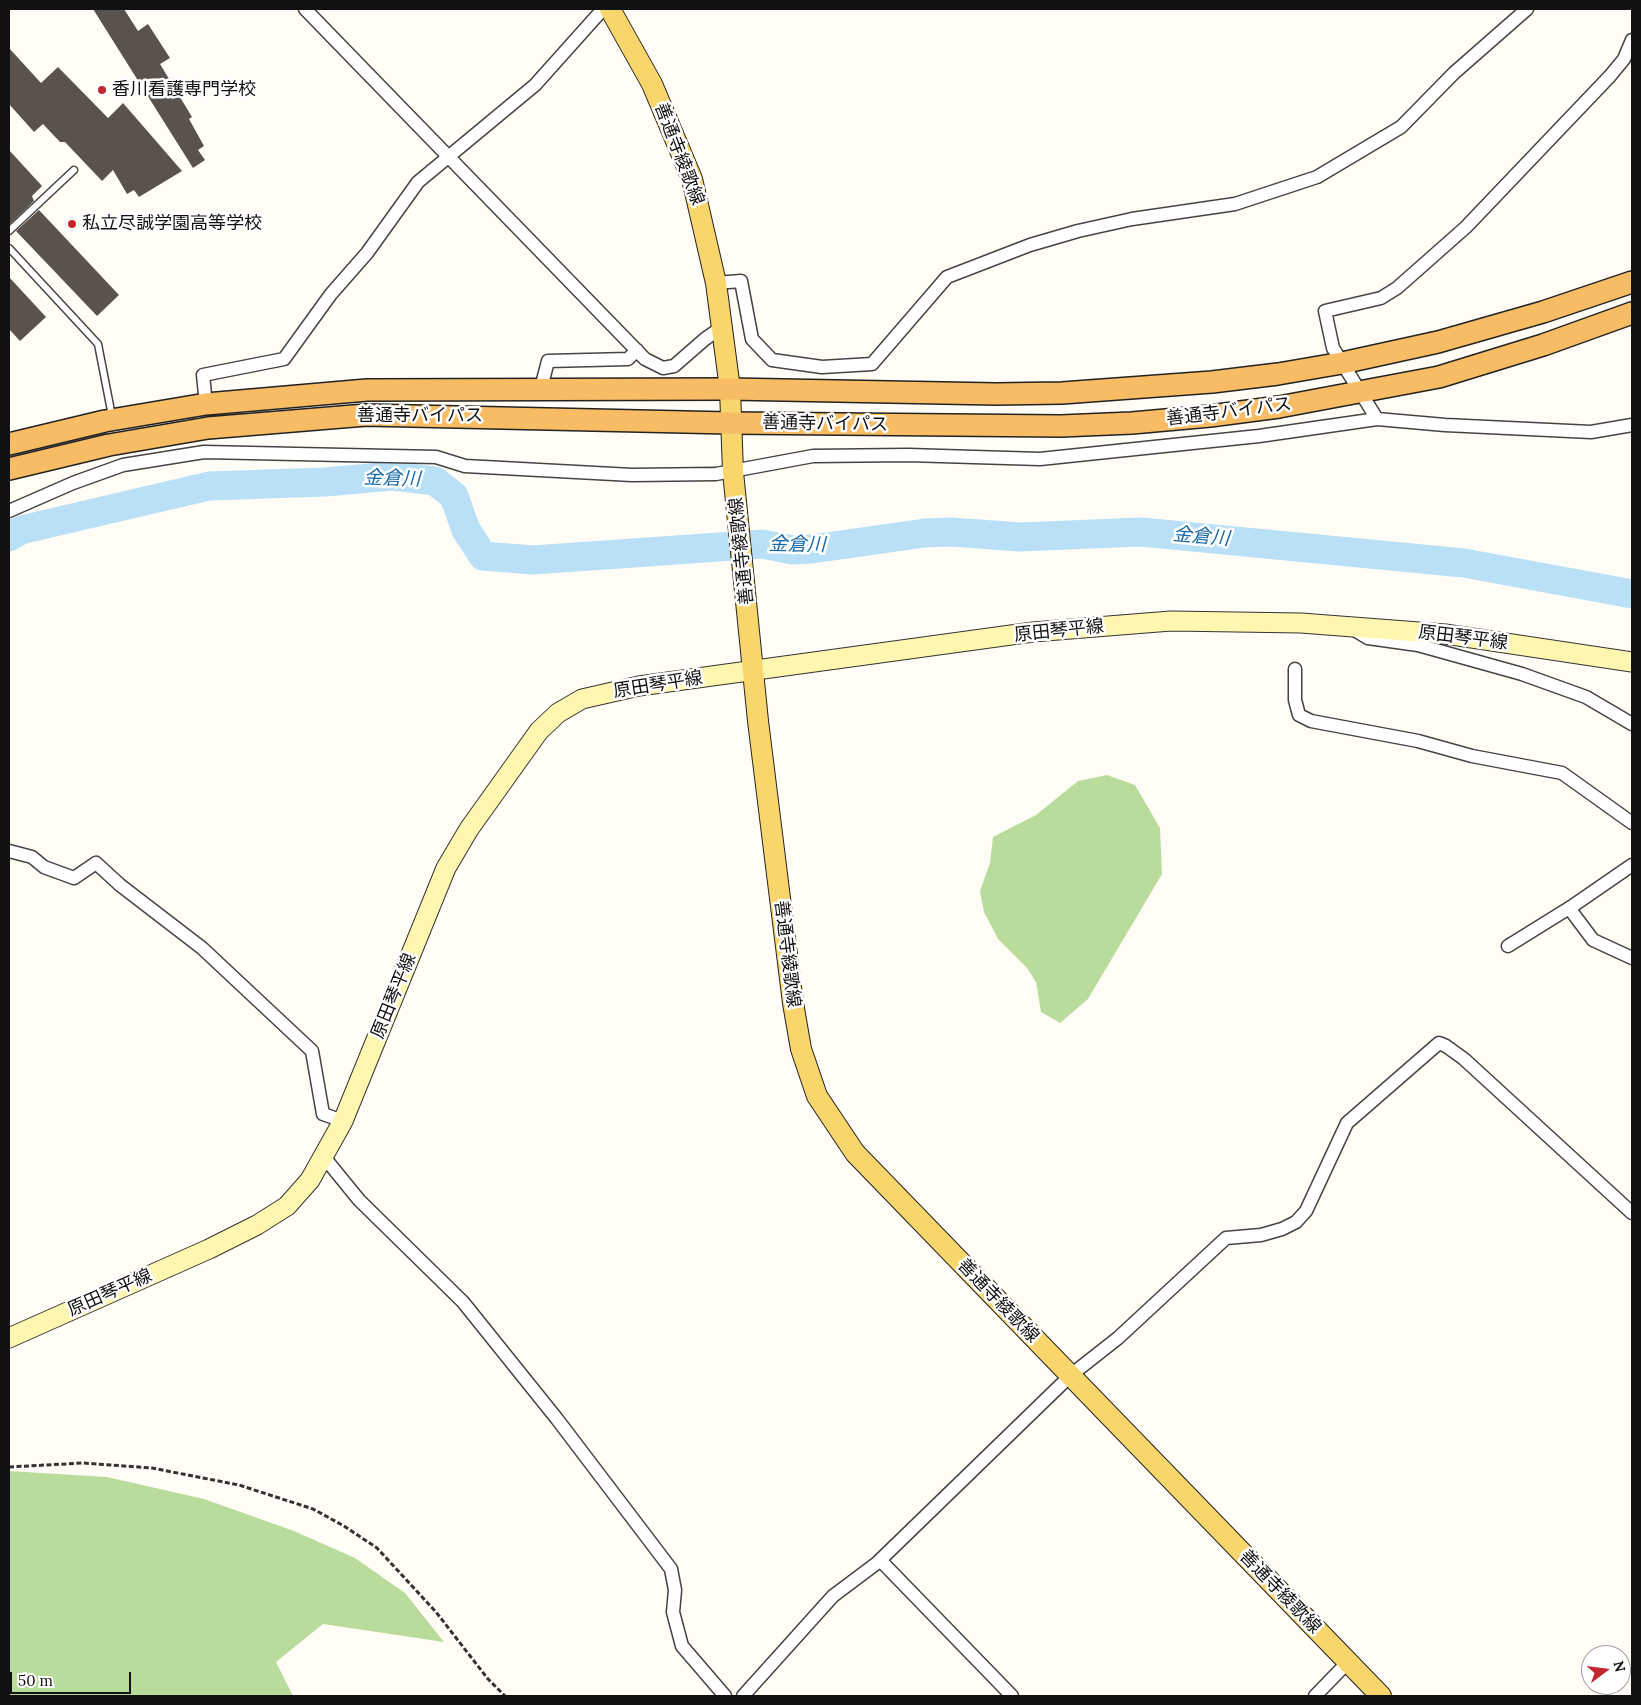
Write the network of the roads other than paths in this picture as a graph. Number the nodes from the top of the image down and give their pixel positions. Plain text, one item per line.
1 (306, 9) edge
2 (603, 9) edge
3 (610, 9) edge
4 (1527, 9) edge
5 (1632, 40) edge
6 (450, 158) junction
7 (74, 170) dead end
8 (9, 231) edge
9 (9, 248) edge
10 (1632, 282) edge
11 (716, 283) junction
12 (1632, 314) edge
13 (722, 331) junction
14 (637, 350) junction
15 (1342, 363) junction
16 (541, 388) junction
17 (730, 389) junction
18 (1361, 393) junction
19 (206, 404) junction
20 (1377, 419) junction
21 (113, 420) junction
22 (730, 423) junction
23 (1632, 425) edge
24 (9, 444) edge
25 (9, 469) edge
26 (734, 478) junction
27 (9, 511) edge
28 (1351, 627) junction
29 (1632, 662) edge
30 (1295, 669) dead end
31 (754, 671) junction
32 (1632, 724) edge
33 (1632, 823) edge
34 (9, 851) edge
35 (1632, 865) edge
36 (1569, 908) junction
37 (1508, 946) dead end
38 (1632, 958) edge
39 (343, 1121) junction
40 (324, 1158) junction
41 (1632, 1212) edge
42 (9, 1338) edge
43 (1071, 1375) junction
44 (880, 1560) junction
45 (1348, 1662) junction
46 (725, 1696) edge
47 (743, 1696) edge
48 (1012, 1696) edge
49 (1315, 1696) edge
50 (1381, 1696) edge

1 - 6 street
2 - 6 street
3 - 11 main road, 善通寺綾歌線
4 - 11 street
5 - 15 street
6 - 14 street
6 - 19 street
7 - 8 lane
9 - 21 lane
10 - 15 highway, 善通寺バイパス
11 - 13 main road, 善通寺綾歌線
12 - 18 highway, 善通寺バイパス
13 - 14 street
13 - 17 main road, 善通寺綾歌線
14 - 16 street
15 - 17 highway, 善通寺バイパス
15 - 18 street
16 - 17 highway, 善通寺バイパス
16 - 19 highway, 善通寺バイパス
17 - 22 main road, 善通寺綾歌線
18 - 20 street
18 - 22 highway, 善通寺バイパス
19 - 21 highway, 善通寺バイパス
20 - 23 street
20 - 26 street
21 - 24 highway, 善通寺バイパス
22 - 25 highway, 善通寺バイパス
22 - 26 main road, 善通寺綾歌線
26 - 27 street
26 - 31 main road, 善通寺綾歌線
28 - 29 main road, 原田琴平線
28 - 31 main road, 原田琴平線
28 - 32 street
30 - 33 street
31 - 39 main road, 原田琴平線
31 - 43 main road, 善通寺綾歌線
34 - 39 street
35 - 36 street
36 - 37 street
36 - 38 street
39 - 40 main road, 原田琴平線
40 - 42 main road, 原田琴平線
40 - 46 street
41 - 43 street
43 - 44 street
43 - 45 main road, 善通寺綾歌線
44 - 47 street
44 - 48 street
45 - 49 street
45 - 50 main road, 善通寺綾歌線

